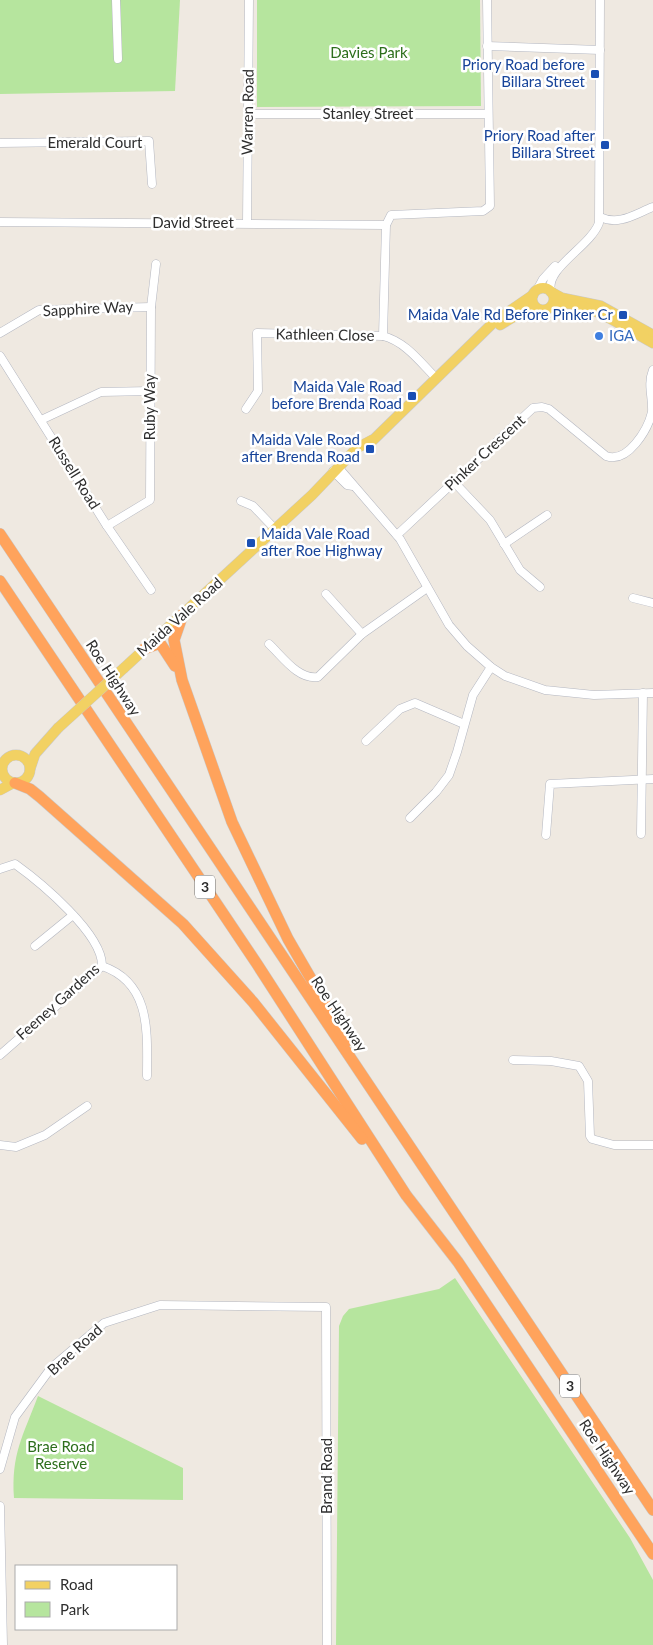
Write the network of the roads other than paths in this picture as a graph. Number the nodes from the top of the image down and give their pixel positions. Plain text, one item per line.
1 (116, 0) edge
2 (249, 0) edge
3 (487, 0) edge
4 (600, 0) edge
5 (487, 46) junction
6 (600, 50) junction
7 (118, 59) dead end
8 (249, 114) junction
9 (488, 114) junction
10 (0, 143) edge
11 (152, 184) dead end
12 (653, 206) edge
13 (600, 217) junction
14 (0, 222) edge
15 (247, 223) junction
16 (386, 224) junction
17 (585, 244) junction
18 (156, 264) dead end
19 (551, 291) junction
20 (535, 292) junction
21 (151, 306) junction
22 (551, 307) junction
23 (538, 309) junction
24 (0, 333) edge
25 (383, 336) junction
26 (653, 336) edge
27 (653, 343) edge
28 (0, 356) edge
29 (458, 358) junction
30 (653, 370) edge
31 (436, 378) junction
32 (150, 391) junction
33 (246, 408) dead end
34 (41, 420) junction
35 (338, 471) junction
36 (454, 482) junction
37 (241, 501) dead end
38 (547, 515) dead end
39 (107, 526) junction
40 (275, 529) junction
41 (0, 534) edge
42 (396, 535) junction
43 (504, 544) junction
44 (0, 581) edge
45 (540, 587) dead end
46 (427, 588) junction
47 (151, 590) dead end
48 (326, 594) dead end
49 (633, 598) dead end
50 (653, 602) edge
51 (183, 614) junction
52 (362, 634) junction
53 (269, 644) dead end
54 (144, 649) junction
55 (491, 667) junction
56 (182, 680) junction
57 (643, 693) junction
58 (653, 693) edge
59 (464, 724) junction
60 (47, 738) junction
61 (366, 741) dead end
62 (12, 755) junction
63 (1, 768) edge
64 (30, 770) junction
65 (642, 779) junction
66 (653, 779) edge
67 (14, 783) junction
68 (0, 790) edge
69 (410, 818) dead end
70 (546, 834) dead end
71 (641, 834) dead end
72 (0, 869) edge
73 (73, 914) junction
74 (35, 946) dead end
75 (102, 966) junction
76 (0, 1056) edge
77 (513, 1060) dead end
78 (147, 1076) dead end
79 (373, 1091) junction
80 (87, 1106) dead end
81 (0, 1145) edge
82 (653, 1145) edge
83 (406, 1195) junction
84 (326, 1306) joint
85 (0, 1470) edge
86 (0, 1506) edge
87 (653, 1510) edge
88 (653, 1554) edge
89 (2, 1642) edge
90 (327, 1645) edge

1 - 7 street
2 - 8 street, Warren Road
3 - 5 street
4 - 6 street
5 - 6 street
5 - 9 street
6 - 13 street
8 - 9 street, Stanley Street
8 - 15 street, Warren Road
9 - 16 street
10 - 11 street, Emerald Court
12 - 13 street
13 - 17 street
14 - 15 street, David Street
15 - 16 street, David Street
16 - 25 street
17 - 19 street
17 - 20 street
18 - 21 street, Ruby Way
19 - 20 main road
19 - 22 main road
19 - 26 main road
20 - 23 main road
20 - 29 main road, Maida Vale Road
21 - 24 street, Sapphire Way
21 - 32 street, Ruby Way
22 - 23 main road
22 - 27 main road
23 - 29 main road, Maida Vale Road
25 - 31 street
25 - 33 street, Kathleen Close
28 - 34 street, Russell Road
29 - 31 main road, Maida Vale Road
30 - 36 street, Pinker Crescent
31 - 35 main road, Maida Vale Road
32 - 34 street
32 - 39 street, Ruby Way
34 - 39 street, Russell Road
35 - 40 main road, Maida Vale Road
35 - 42 street
36 - 42 street, Pinker Crescent
36 - 43 street
37 - 40 street
38 - 43 street
39 - 47 street, Russell Road
40 - 51 main road, Maida Vale Road
41 - 79 highway, Roe Highway / 3
42 - 46 street
43 - 45 street
44 - 83 highway, Roe Highway / 3
46 - 52 street
46 - 55 street
48 - 52 street
49 - 50 street
51 - 54 main road, Maida Vale Road
51 - 56 highway
52 - 53 street
54 - 56 highway
54 - 60 main road, Maida Vale Road, bridge
55 - 57 street
55 - 59 street
56 - 79 highway
57 - 58 street
57 - 65 street
59 - 61 street
59 - 69 street
60 - 62 main road, Maida Vale Road
60 - 64 main road, Maida Vale Road
62 - 63 main road
62 - 64 main road
63 - 67 main road
64 - 67 main road
65 - 66 street
65 - 70 street
65 - 71 street
67 - 68 main road
67 - 83 highway
72 - 73 street, Feeney Gardens
73 - 74 street
73 - 75 street, Feeney Gardens
75 - 76 street, Feeney Gardens
75 - 78 street
77 - 82 street
79 - 87 highway, Roe Highway / 3
80 - 81 street
83 - 88 highway, Roe Highway / 3
84 - 85 street, Brae Road
84 - 90 street, Brand Road
86 - 89 street

